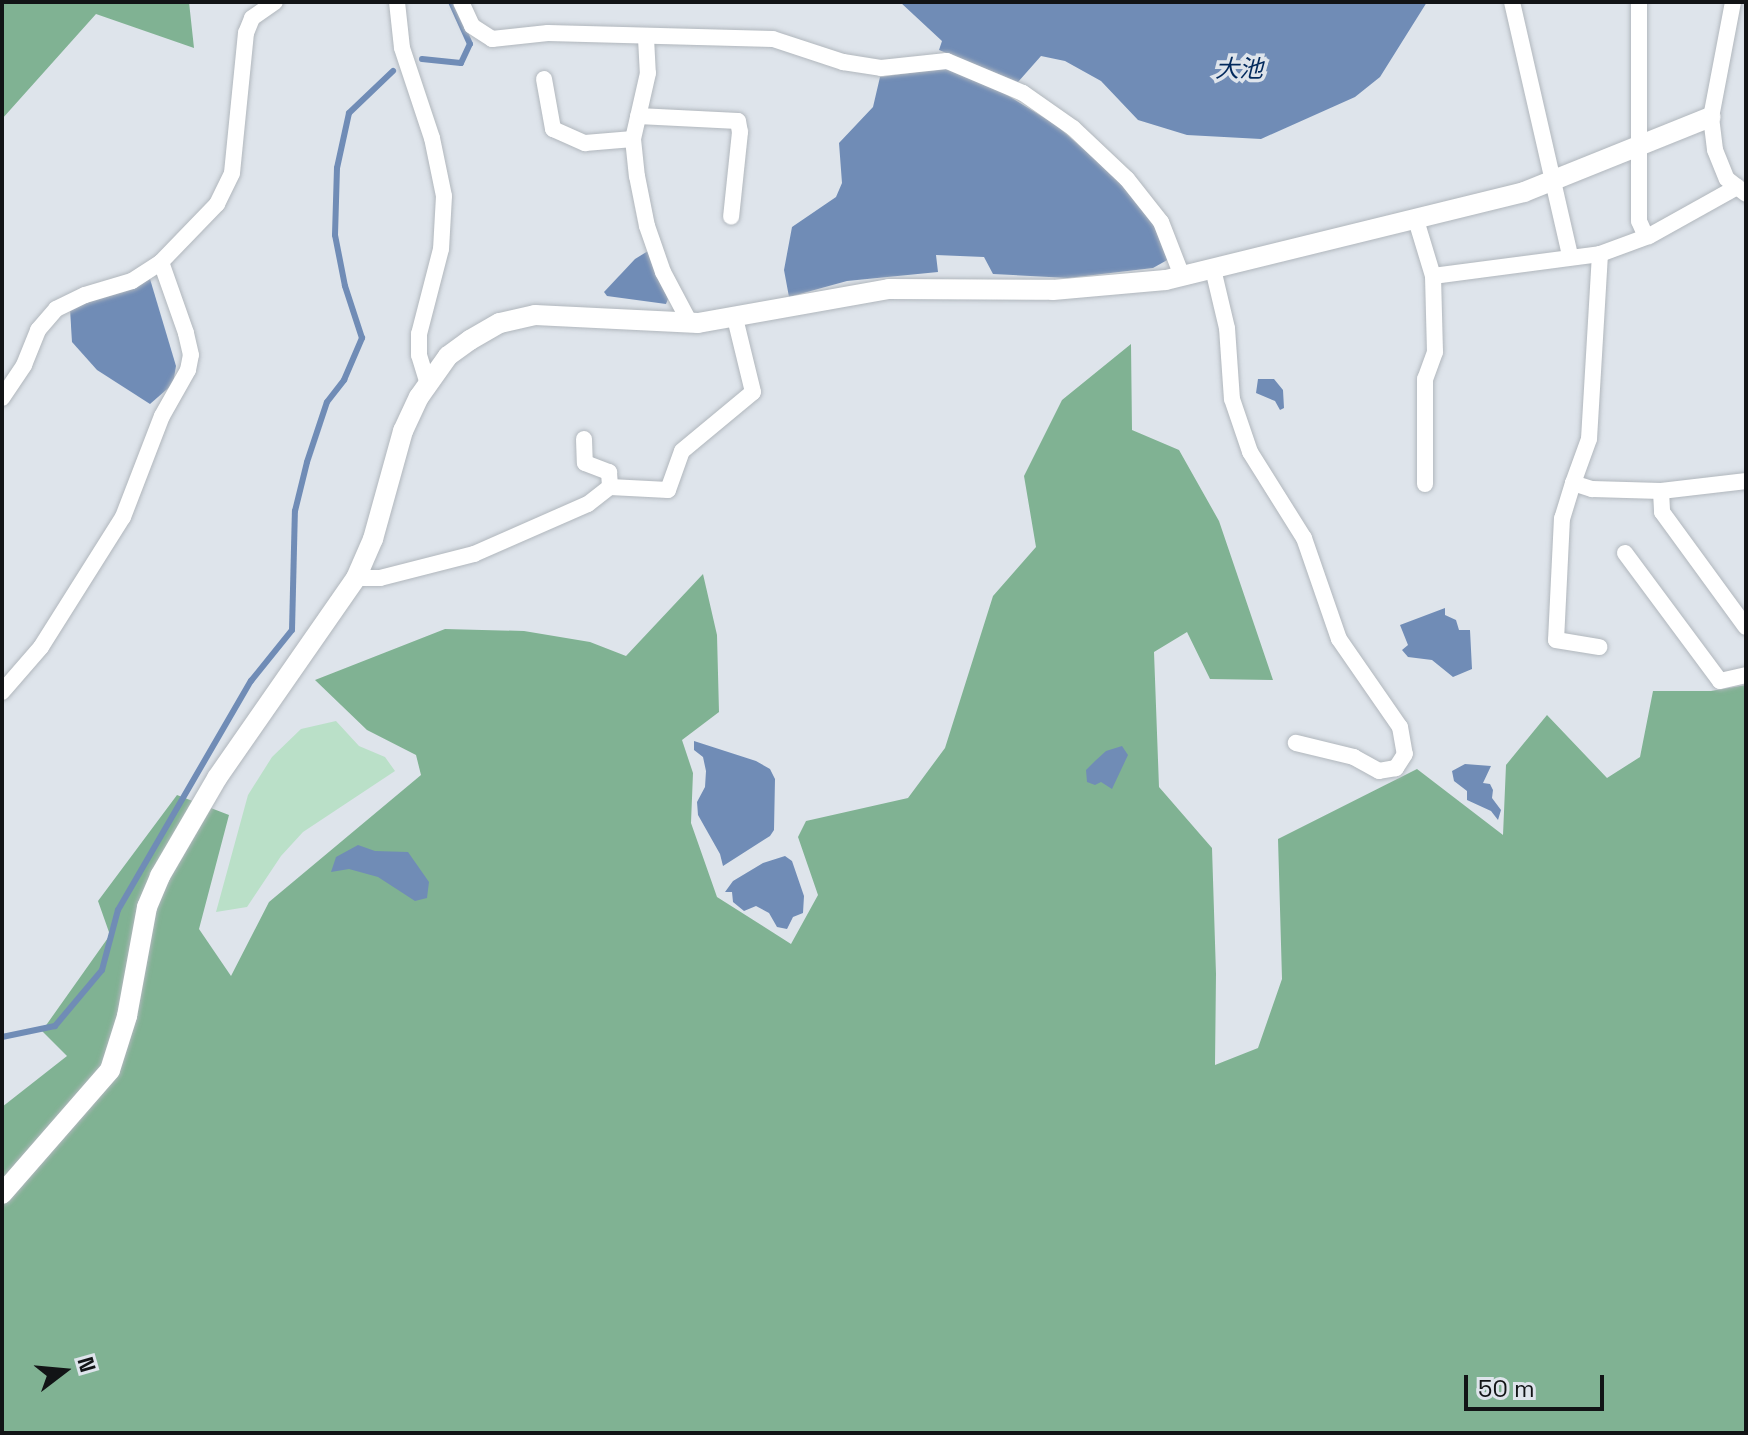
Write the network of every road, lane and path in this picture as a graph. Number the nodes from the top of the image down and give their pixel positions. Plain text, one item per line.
1 (275, 2) edge
2 (397, 2) edge
3 (461, 2) edge
4 (1512, 2) edge
5 (1639, 2) edge
6 (1733, 2) edge
7 (646, 38) junction
8 (544, 79) dead end
9 (638, 116) junction
10 (1711, 117) junction
11 (633, 139) junction
12 (1640, 145) junction
13 (1554, 182) junction
14 (1741, 191) edge
15 (731, 217) dead end
16 (1416, 220) junction
17 (1646, 237) junction
18 (1600, 254) junction
19 (1570, 256) junction
20 (161, 262) junction
21 (1213, 269) junction
22 (1182, 276) junction
23 (1433, 276) junction
24 (735, 318) junction
25 (690, 323) junction
26 (427, 382) junction
27 (2, 398) edge
28 (584, 439) dead end
29 (1746, 481) edge
30 (1573, 483) junction
31 (1425, 484) dead end
32 (610, 487) junction
33 (1661, 491) junction
34 (1625, 553) dead end
35 (356, 578) junction
36 (1746, 627) edge
37 (1599, 647) dead end
38 (1746, 675) edge
39 (2, 692) edge
40 (1296, 743) dead end
41 (2, 1194) edge

1 - 20 street
2 - 26 street
3 - 7 street
4 - 13 street
5 - 12 street
6 - 10 street
7 - 9 street
7 - 22 street
8 - 11 street
9 - 11 street
9 - 15 street
10 - 12 street
10 - 14 street
11 - 25 street
12 - 13 street
12 - 17 street
13 - 16 street
13 - 19 street
14 - 17 street
16 - 21 street
16 - 23 street
17 - 18 street
18 - 19 street
18 - 30 street
19 - 23 street
20 - 27 street
20 - 39 street
21 - 22 street
21 - 40 street
22 - 24 street
23 - 31 street
24 - 25 street
24 - 32 street
25 - 26 street
26 - 35 street
28 - 32 street
29 - 33 street
30 - 33 street
30 - 37 street
32 - 35 street
33 - 36 street
34 - 38 street
35 - 41 street

